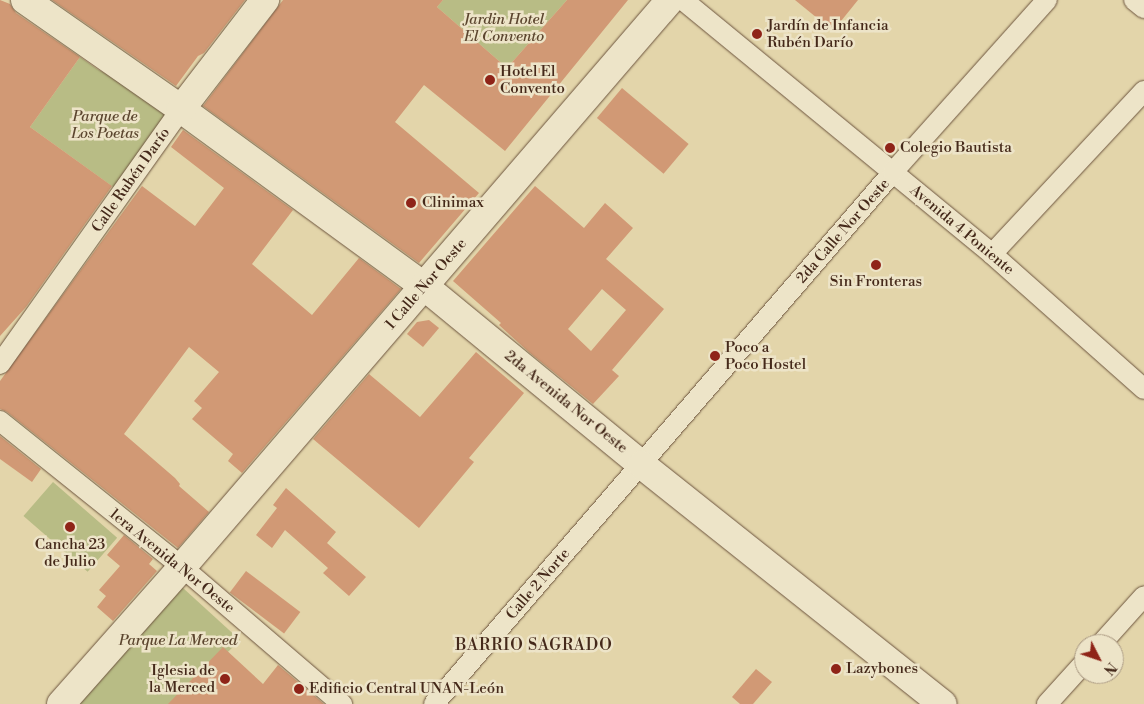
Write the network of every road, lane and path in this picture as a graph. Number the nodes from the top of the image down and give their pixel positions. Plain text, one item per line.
1 (24, 0) edge
2 (265, 0) edge
3 (670, 0) edge
4 (683, 0) edge
5 (1047, 0) edge
6 (1134, 0) edge
7 (1144, 8) edge
8 (1144, 91) edge
9 (182, 109) junction
10 (893, 172) junction
11 (992, 254) junction
12 (424, 286) junction
13 (0, 364) edge
14 (1144, 389) edge
15 (0, 421) edge
16 (642, 464) junction
17 (182, 567) junction
18 (1144, 596) edge
19 (1110, 634) edge
20 (1074, 674) edge
21 (61, 704) edge
22 (342, 704) edge
23 (434, 704) edge
24 (943, 704) edge
25 (1047, 704) edge

1 - 9 street, 2da Avenida Nor Oeste
2 - 9 street, Calle Rubén Darío
3 - 12 street, 1 Calle Nor Oeste
4 - 10 street, Avenida 4 Poniente
5 - 10 street, 2da Calle Nor Oeste
6 - 7 street
8 - 11 street
9 - 12 street, 2da Avenida Nor Oeste
9 - 13 street, Calle Rubén Darío
10 - 11 street, Avenida 4 Poniente
10 - 16 street, 2da Calle Nor Oeste
11 - 14 street, Avenida 4 Poniente
12 - 16 street, 2da Avenida Nor Oeste
12 - 17 street, 1 Calle Nor Oeste
15 - 17 street, 1era Avenida Nor Oeste
16 - 23 street, Calle 2 Norte
16 - 24 street, 2da Avenida Nor Oeste
17 - 21 street, 1 Calle Nor Oeste
17 - 22 street, 1era Avenida Nor Oeste
18 - 19 street
20 - 25 street

